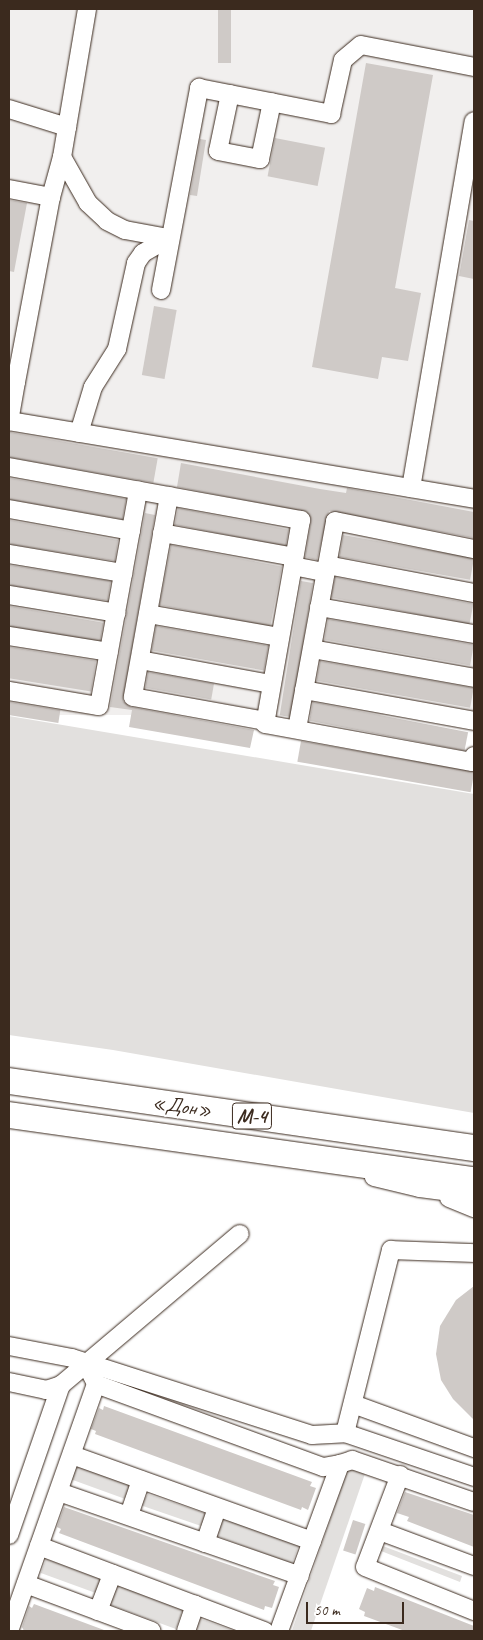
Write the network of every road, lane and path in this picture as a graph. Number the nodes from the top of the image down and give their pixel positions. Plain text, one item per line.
1 (87, 9) edge
2 (474, 67) edge
3 (230, 94) junction
4 (272, 102) junction
5 (9, 109) edge
6 (474, 121) edge
7 (67, 127) junction
8 (62, 157) junction
9 (9, 189) edge
10 (51, 197) junction
11 (169, 238) junction
12 (161, 290) dead end
13 (12, 381) edge
14 (79, 433) junction
15 (9, 467) edge
16 (411, 488) junction
17 (138, 490) junction
18 (169, 496) junction
19 (474, 499) edge
20 (9, 509) edge
21 (131, 531) junction
22 (162, 533) junction
23 (474, 549) edge
24 (9, 554) edge
25 (293, 561) junction
26 (326, 569) junction
27 (123, 573) junction
28 (474, 593) edge
29 (9, 595) edge
30 (319, 606) junction
31 (116, 613) junction
32 (148, 614) junction
33 (474, 634) edge
34 (9, 636) edge
35 (280, 637) junction
36 (312, 648) junction
37 (109, 652) junction
38 (140, 660) junction
39 (474, 678) edge
40 (271, 684) junction
41 (304, 690) junction
42 (9, 691) edge
43 (265, 721) junction
44 (474, 721) edge
45 (296, 729) junction
46 (474, 756) edge
47 (9, 1081) edge
48 (9, 1115) edge
49 (474, 1148) edge
50 (306, 1157) junction
51 (474, 1180) edge
52 (420, 1188) junction
53 (474, 1195) edge
54 (474, 1208) edge
55 (240, 1234) dead end
56 (474, 1253) edge
57 (9, 1346) edge
58 (85, 1362) junction
59 (9, 1382) edge
60 (96, 1384) junction
61 (61, 1385) junction
62 (353, 1404) junction
63 (345, 1432) junction
64 (474, 1448) edge
65 (72, 1455) junction
66 (340, 1464) junction
67 (400, 1475) junction
68 (474, 1476) edge
69 (141, 1480) junction
70 (59, 1492) junction
71 (474, 1502) edge
72 (217, 1508) junction
73 (129, 1515) junction
74 (380, 1530) junction
75 (9, 1535) edge
76 (312, 1541) junction
77 (205, 1543) junction
78 (39, 1546) junction
79 (474, 1566) edge
80 (112, 1574) junction
81 (300, 1576) junction
82 (26, 1584) junction
83 (195, 1605) junction
84 (98, 1611) junction
85 (474, 1611) edge
86 (9, 1631) edge
87 (152, 1631) edge
88 (186, 1631) edge
89 (264, 1631) edge
90 (279, 1631) edge

1 - 7 street
2 - 4 street
3 - 4 street
3 - 4 street
3 - 11 street
5 - 7 street
6 - 16 street
7 - 8 street
8 - 10 street
8 - 11 street
9 - 10 street
10 - 13 street
11 - 12 street
11 - 14 street
13 - 14 street
14 - 16 street
15 - 17 street
16 - 19 street
17 - 18 street
17 - 21 street
18 - 22 street
18 - 25 street
20 - 21 street
21 - 27 street
22 - 25 street
22 - 32 street
23 - 26 street
24 - 27 street
25 - 26 street
25 - 35 street
26 - 28 street
26 - 30 street
27 - 31 street
29 - 31 street
30 - 33 street
30 - 36 street
31 - 37 street
32 - 35 street
32 - 38 street
34 - 37 street
35 - 40 street
36 - 39 street
36 - 41 street
37 - 42 street
38 - 40 street
38 - 43 street
40 - 43 street
41 - 44 street
41 - 45 street
43 - 45 street
45 - 46 street
47 - 49 highway, «Дон» / М-4
48 - 50 highway, «Дон» / М-4
50 - 51 highway, «Дон» / М-4
50 - 52 street
52 - 53 street
52 - 54 street
55 - 58 street
56 - 62 street
57 - 58 street
58 - 60 street
58 - 61 street
58 - 63 street
59 - 61 street
60 - 65 street
60 - 66 street
61 - 75 street
62 - 63 street
62 - 64 street
63 - 68 street
65 - 69 street
65 - 70 street
66 - 67 street
66 - 76 street
67 - 71 street
67 - 74 street
69 - 72 street
69 - 73 street
70 - 73 street
70 - 78 street
72 - 76 street
72 - 77 street
73 - 77 street
74 - 79 street
74 - 85 street
76 - 81 street
77 - 81 street
78 - 80 street
78 - 82 street
80 - 83 street
80 - 84 street
81 - 90 street
82 - 84 street
82 - 86 street
83 - 88 street
83 - 89 street
84 - 87 street

